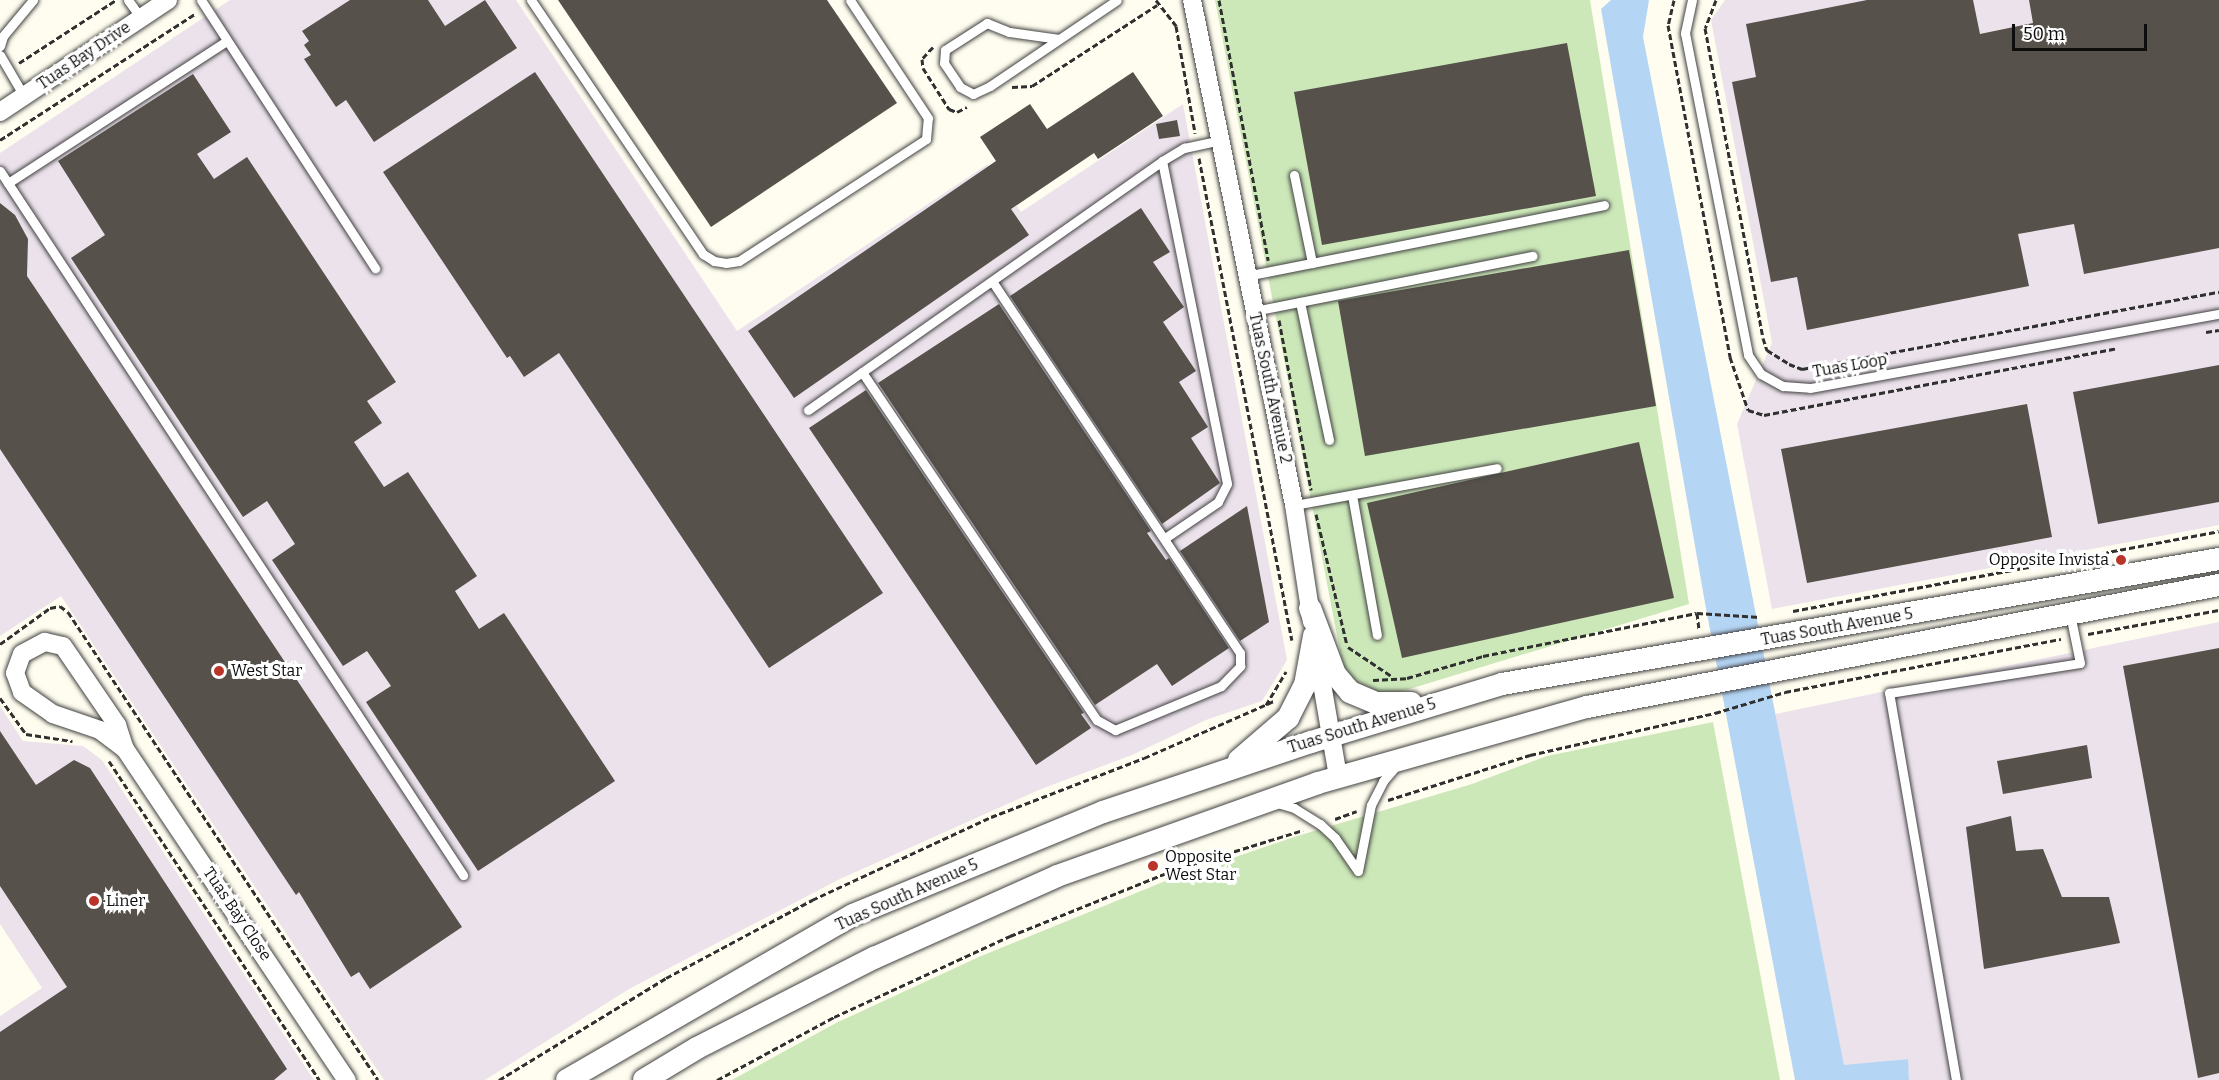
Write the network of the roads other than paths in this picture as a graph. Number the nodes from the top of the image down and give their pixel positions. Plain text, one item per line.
1 (33, 0) edge
2 (128, 0) edge
3 (168, 0) edge
4 (531, 0) edge
5 (850, 0) edge
6 (1116, 0) edge
7 (1192, 0) edge
8 (1692, 0) edge
9 (203, 4) edge
10 (141, 18) junction
11 (1059, 39) junction
12 (227, 41) junction
13 (0, 46) edge
14 (0, 55) edge
15 (24, 96) junction
16 (0, 112) edge
17 (1218, 141) junction
18 (1162, 162) junction
19 (0, 171) edge
20 (1294, 175) dead end
21 (8, 183) junction
22 (1604, 205) dead end
23 (1533, 256) dead end
24 (1312, 263) junction
25 (375, 268) dead end
26 (1246, 276) junction
27 (992, 281) junction
28 (1300, 302) junction
29 (1254, 311) junction
30 (2219, 314) edge
31 (862, 372) junction
32 (808, 410) dead end
33 (1329, 440) dead end
34 (1497, 468) dead end
35 (1352, 495) junction
36 (1294, 505) junction
37 (1165, 538) junction
38 (2219, 559) edge
39 (2219, 585) edge
40 (1310, 608) junction
41 (2070, 614) junction
42 (1377, 635) dead end
43 (1314, 636) junction
44 (1434, 704) junction
45 (1328, 737) junction
46 (125, 749) junction
47 (1405, 757) junction
48 (1226, 770) junction
49 (1338, 777) junction
50 (1268, 800) junction
51 (463, 875) dead end
52 (347, 1080) edge
53 (567, 1080) edge
54 (644, 1080) edge
55 (1956, 1080) edge

1 - 13 lane
2 - 10 lane
3 - 10 street, Tuas Bay Drive
4 - 5 lane
6 - 11 lane
7 - 17 street, Tuas South Avenue 2
8 - 30 lane, Tuas Loop
9 - 12 lane
10 - 15 street, Tuas Bay Drive
11 - 11 lane
12 - 21 lane
12 - 25 lane
14 - 15 lane
15 - 16 street, Tuas Bay Drive
17 - 18 lane
17 - 26 street, Tuas South Avenue 2
18 - 27 lane
18 - 37 lane
19 - 21 lane
20 - 24 lane
21 - 51 lane
22 - 24 lane
23 - 28 lane
24 - 26 lane
26 - 29 street, Tuas South Avenue 2
27 - 31 lane
27 - 37 lane
28 - 29 lane
28 - 33 lane
29 - 36 street, Tuas South Avenue 2
31 - 32 lane
31 - 37 lane
34 - 35 lane
35 - 36 lane
35 - 42 lane
36 - 40 street, Tuas South Avenue 2
38 - 44 street, Tuas South Avenue 5
39 - 41 street, Tuas South Avenue 5
40 - 43 street, Tuas South Avenue 2
40 - 44 street
41 - 47 street, Tuas South Avenue 5
41 - 55 lane
43 - 45 street, Tuas South Avenue 2
43 - 48 street
44 - 45 street, Tuas South Avenue 5
45 - 48 street, Tuas South Avenue 5
45 - 49 street, Tuas South Avenue 2
46 - 46 street, Tuas Bay Close
46 - 52 street, Tuas Bay Close
47 - 49 street, Tuas South Avenue 5
47 - 50 lane
48 - 53 street, Tuas South Avenue 5
49 - 50 street, Tuas South Avenue 5
50 - 54 street, Tuas South Avenue 5

